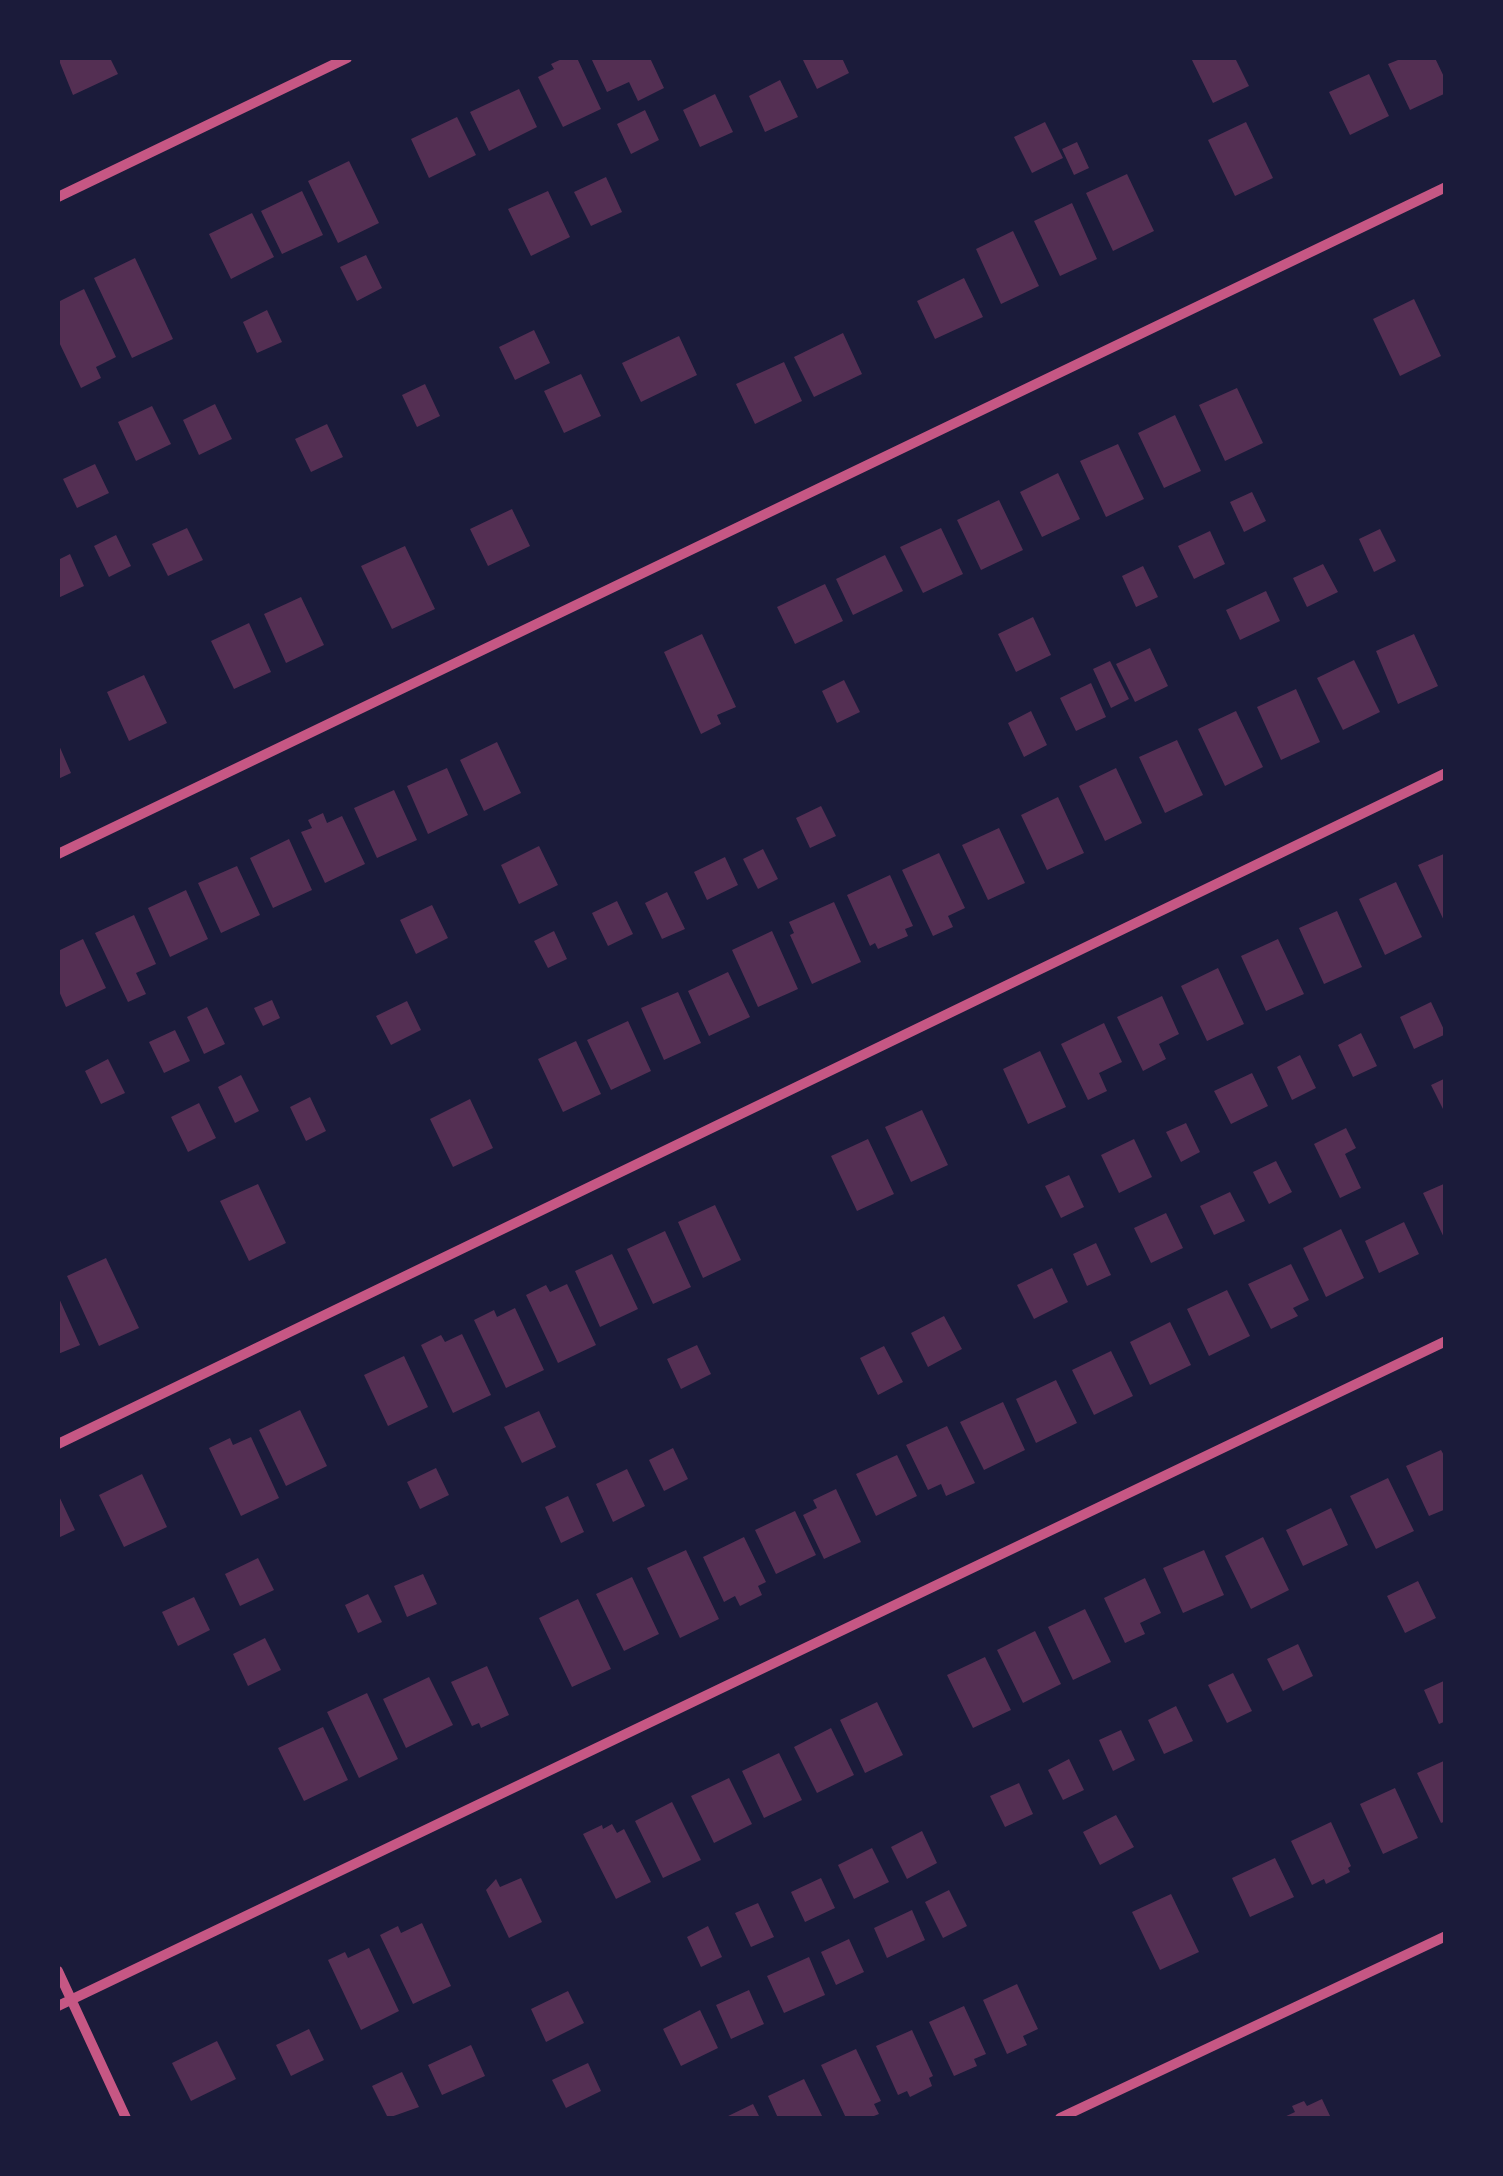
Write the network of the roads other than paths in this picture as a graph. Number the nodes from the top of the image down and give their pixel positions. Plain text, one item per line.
1 (347, 58) edge
2 (1446, 187) edge
3 (58, 197) edge
4 (1446, 772) edge
5 (58, 854) edge
6 (1446, 1341) edge
7 (58, 1444) edge
8 (1446, 1936) edge
9 (58, 1971) edge
10 (71, 2000) junction
11 (58, 2006) edge
12 (126, 2118) edge
13 (1060, 2118) edge

1 - 3 street
2 - 5 street
4 - 7 street
6 - 10 street
8 - 13 street
9 - 10 street
10 - 11 street
10 - 12 street

